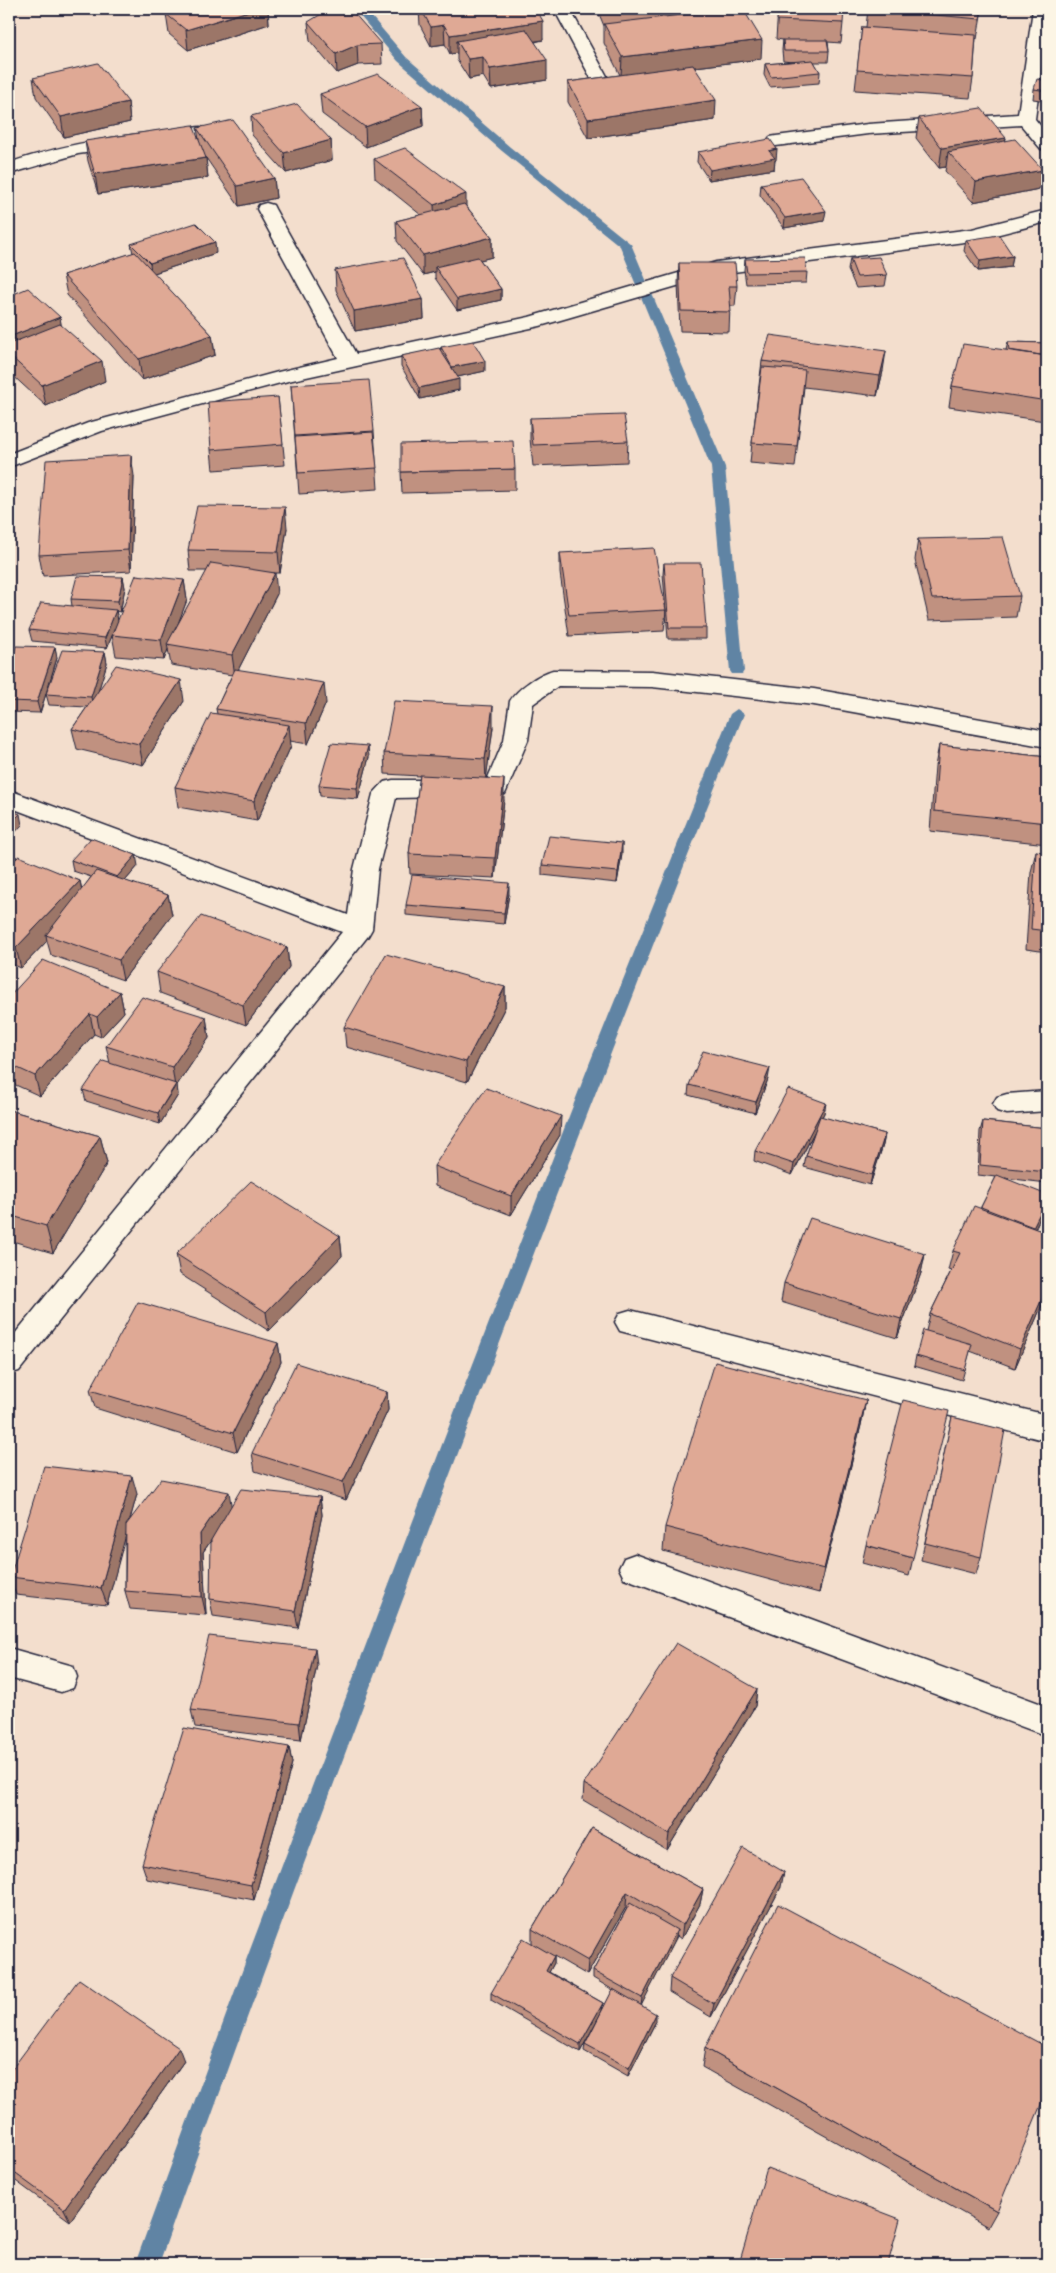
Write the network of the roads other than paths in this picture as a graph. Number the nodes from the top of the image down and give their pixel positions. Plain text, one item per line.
1 (562, 9) edge
2 (1041, 9) edge
3 (599, 78) edge
4 (1026, 119) junction
5 (200, 132) edge
6 (776, 141) dead end
7 (1047, 144) edge
8 (9, 169) edge
9 (266, 209) dead end
10 (1047, 216) edge
11 (350, 362) junction
12 (9, 462) edge
13 (1047, 739) edge
14 (9, 798) edge
15 (358, 929) junction
16 (1047, 1101) edge
17 (1007, 1104) dead end
18 (630, 1322) dead end
19 (9, 1362) edge
20 (1047, 1428) edge
21 (635, 1568) dead end
22 (9, 1663) edge
23 (61, 1677) dead end
24 (1047, 1721) edge

1 - 3 street
2 - 4 street
4 - 6 street
4 - 7 street
5 - 8 street
9 - 11 street
10 - 11 street
11 - 12 street
13 - 15 street
14 - 15 street
15 - 19 street
16 - 17 street
18 - 20 street
21 - 24 street
22 - 23 street

